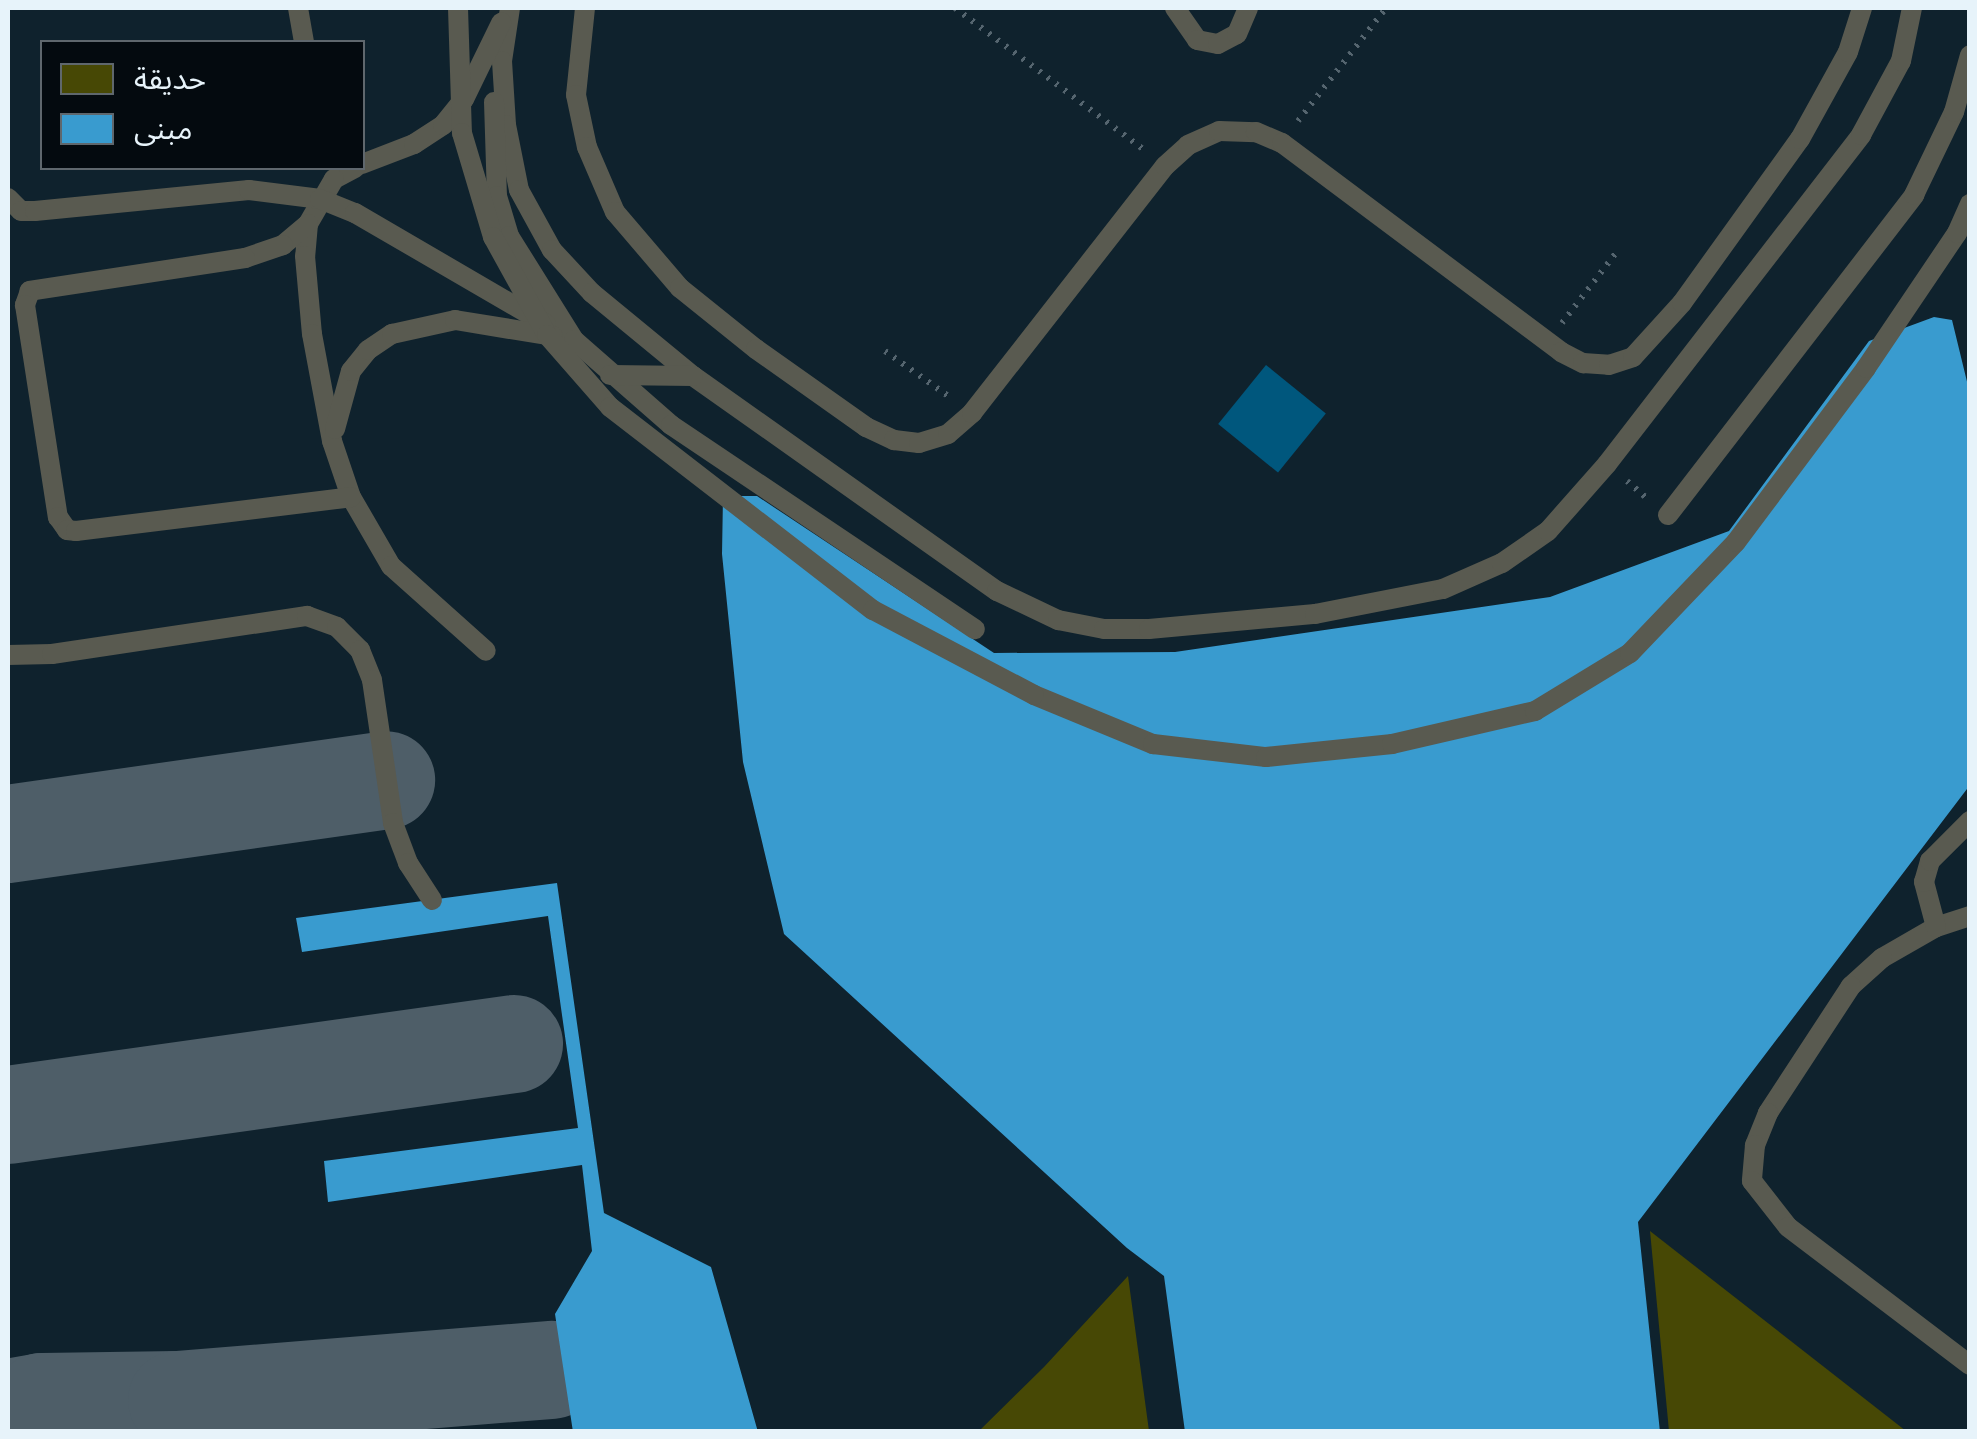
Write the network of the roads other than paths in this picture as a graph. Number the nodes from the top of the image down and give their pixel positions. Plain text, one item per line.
1 (298, 8) edge
2 (458, 8) edge
3 (509, 8) edge
4 (585, 8) edge
5 (1176, 8) edge
6 (1248, 8) edge
7 (1862, 8) edge
8 (1912, 8) edge
9 (304, 40) edge
10 (1970, 55) edge
11 (502, 61) junction
12 (369, 157) edge
13 (351, 170) edge
14 (8, 198) edge
15 (320, 198) junction
16 (1970, 204) edge
17 (308, 224) junction
18 (574, 340) junction
19 (610, 376) junction
20 (692, 376) junction
21 (332, 440) junction
22 (351, 497) junction
23 (1668, 515) road end
24 (976, 629) dead end
25 (486, 651) dead end
26 (8, 655) edge
27 (1970, 821) edge
28 (432, 900) dead end
29 (1970, 916) edge
30 (1936, 927) junction
31 (1970, 1365) edge

1 - 9 lane
2 - 16 lane, bridge
3 - 11 lane
3 - 12 lane
4 - 7 lane
5 - 6 lane
8 - 20 lane
10 - 23 lane
11 - 18 lane
11 - 20 lane
13 - 15 lane
14 - 15 lane
15 - 17 lane
15 - 18 lane
17 - 21 lane
17 - 22 lane
18 - 19 lane
18 - 21 lane
19 - 20 lane
19 - 24 lane
21 - 22 lane
22 - 25 lane
26 - 28 lane
27 - 30 lane
29 - 30 lane
30 - 31 lane

